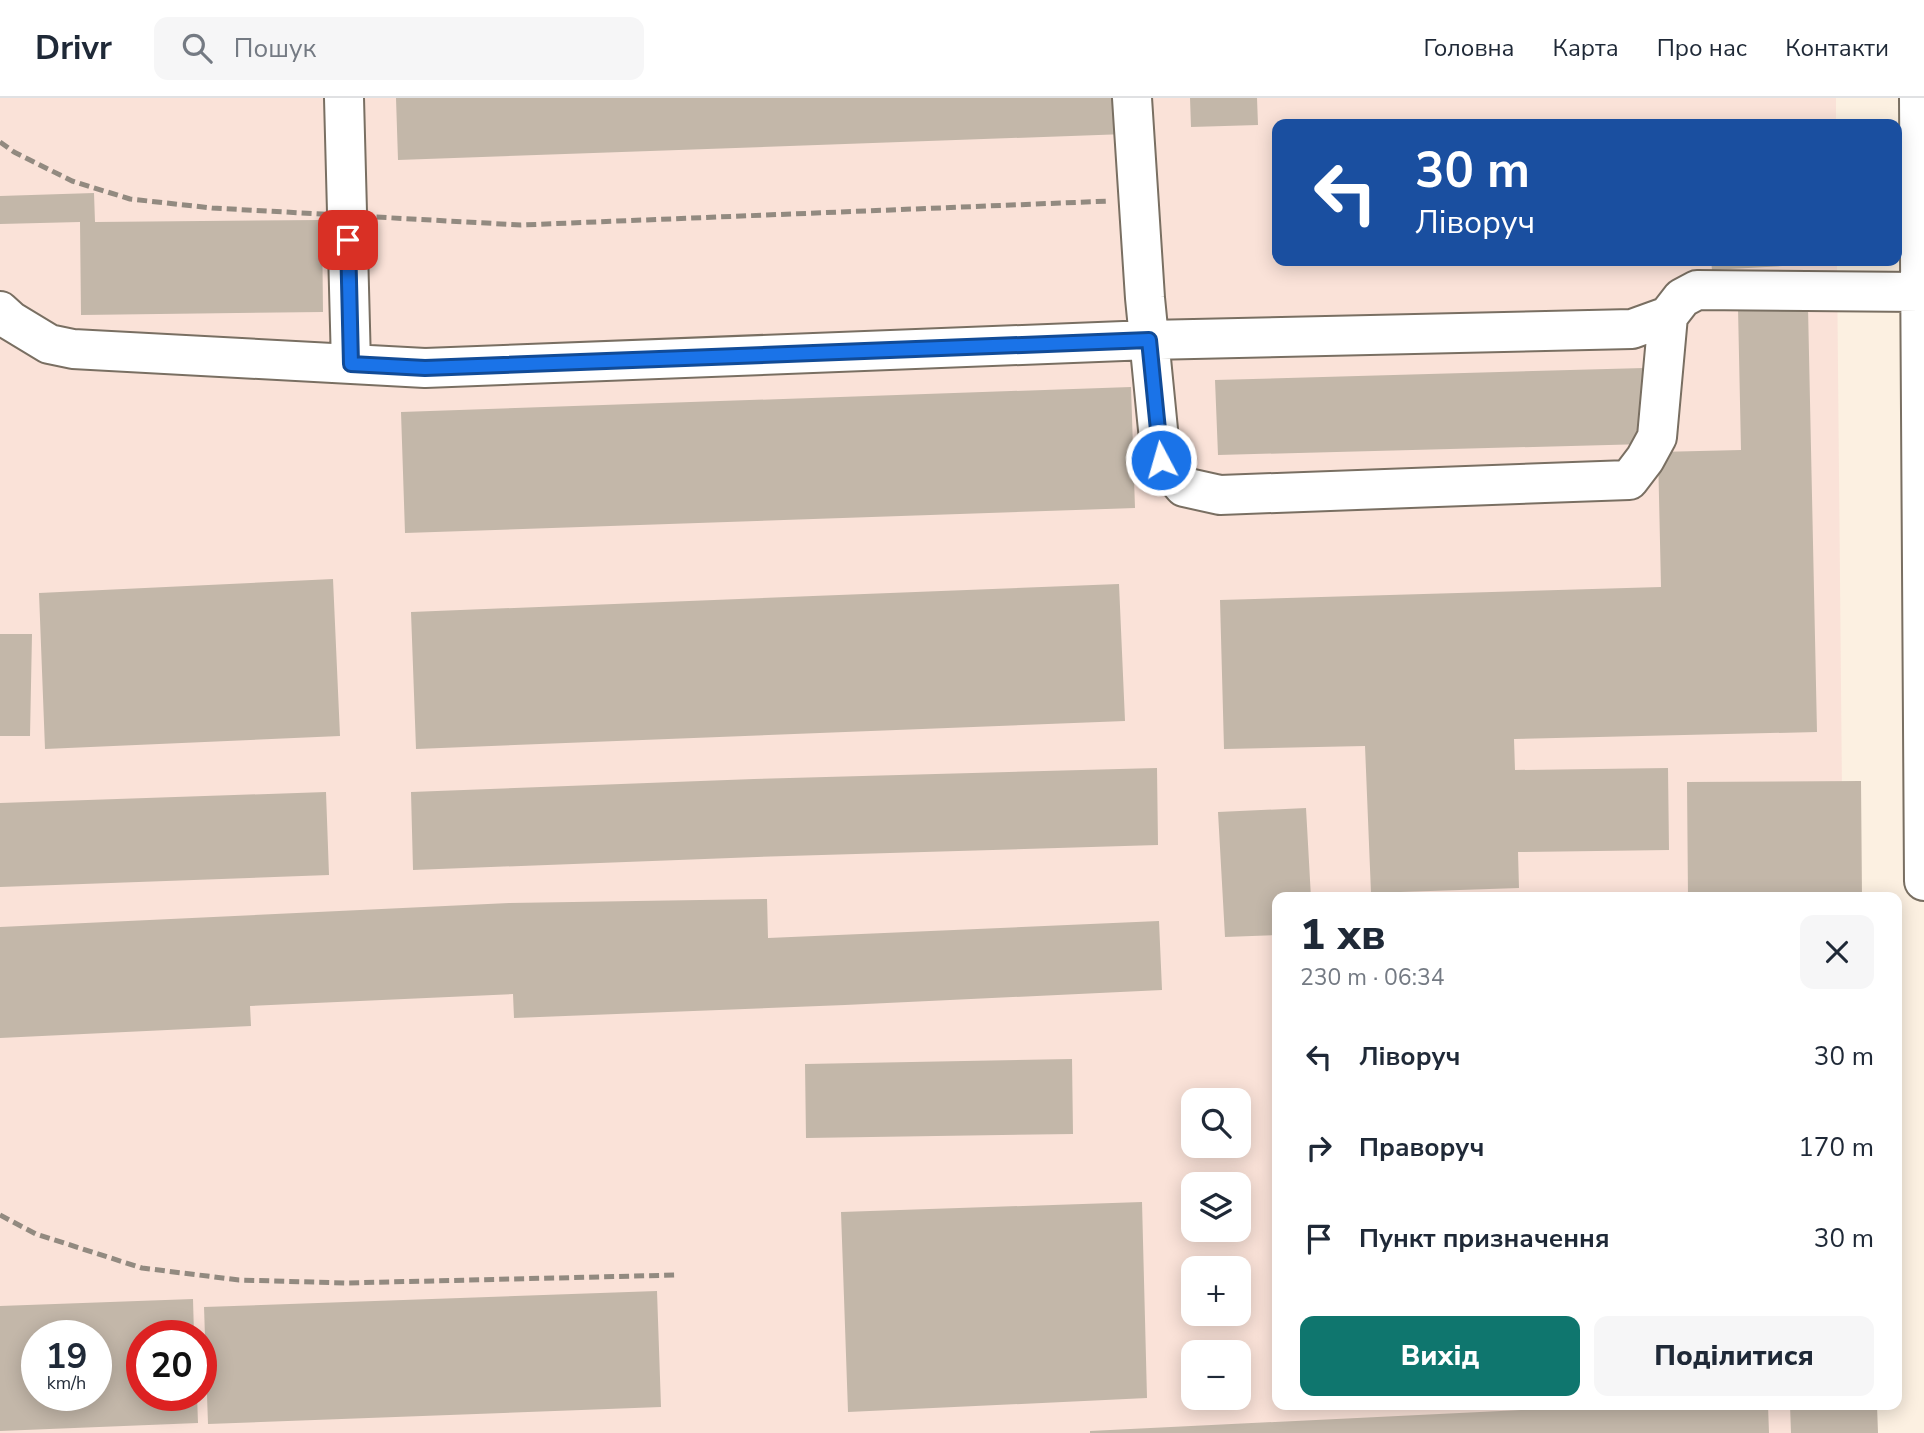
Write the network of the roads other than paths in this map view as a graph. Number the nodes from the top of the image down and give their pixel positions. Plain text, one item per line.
1 (344, 98) edge
2 (1132, 98) edge
3 (1919, 98) edge
4 (1919, 292) junction
5 (0, 311) edge
6 (1668, 316) junction
7 (1149, 340) junction
8 (351, 364) junction
9 (1924, 881) edge

1 - 8 street
2 - 7 street
3 - 4 street
4 - 6 street
4 - 9 street
5 - 8 street
6 - 7 street
6 - 7 street
7 - 8 street

